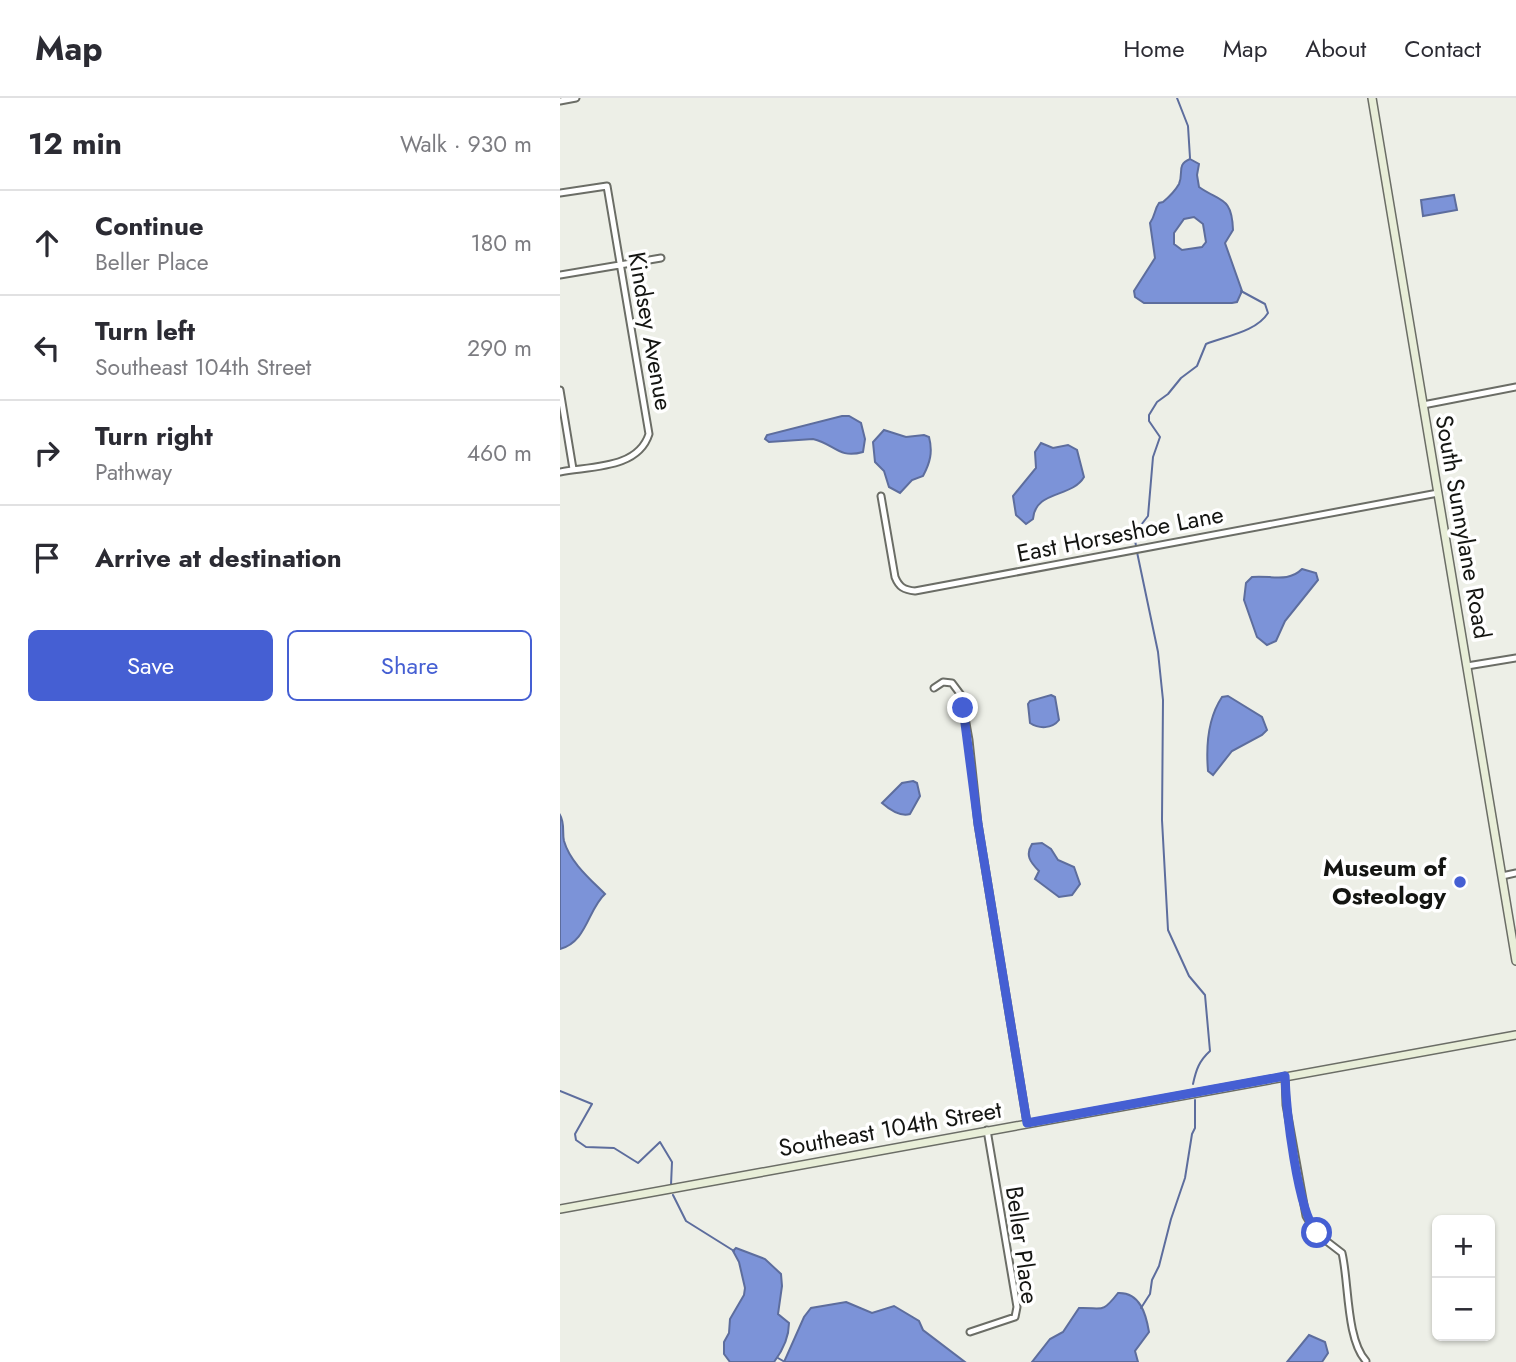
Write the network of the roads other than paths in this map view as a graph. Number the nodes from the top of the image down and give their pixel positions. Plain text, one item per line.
1 (576, 98) edge
2 (1372, 98) edge
3 (560, 101) edge
4 (560, 193) edge
5 (661, 258) dead end
6 (621, 264) junction
7 (560, 275) edge
8 (1516, 387) edge
9 (560, 390) edge
10 (1423, 405) junction
11 (573, 469) junction
12 (560, 471) edge
13 (1438, 493) junction
14 (881, 496) dead end
15 (1516, 658) edge
16 (1467, 666) junction
17 (934, 688) dead end
18 (1516, 873) edge
19 (1502, 876) junction
20 (1516, 961) edge
21 (1516, 1035) edge
22 (1285, 1076) junction
23 (1027, 1123) junction
24 (987, 1130) junction
25 (560, 1209) edge
26 (970, 1332) dead end
27 (1366, 1361) edge

1 - 3 street
2 - 10 street, South Sunnylane Road
4 - 6 street, Kindsey Avenue
5 - 6 street
6 - 7 street
6 - 11 street, Kindsey Avenue
8 - 10 street
9 - 11 street
10 - 13 street, South Sunnylane Road
11 - 12 street
13 - 14 street, East Horseshoe Lane
13 - 16 street, South Sunnylane Road
15 - 16 street
16 - 19 street, South Sunnylane Road
17 - 23 street
18 - 19 street
19 - 20 street, South Sunnylane Road
21 - 22 street, Southeast 104th Street
22 - 23 street, Southeast 104th Street
22 - 27 street
23 - 24 street, Southeast 104th Street
24 - 25 street, Southeast 104th Street
24 - 26 street, Beller Place

